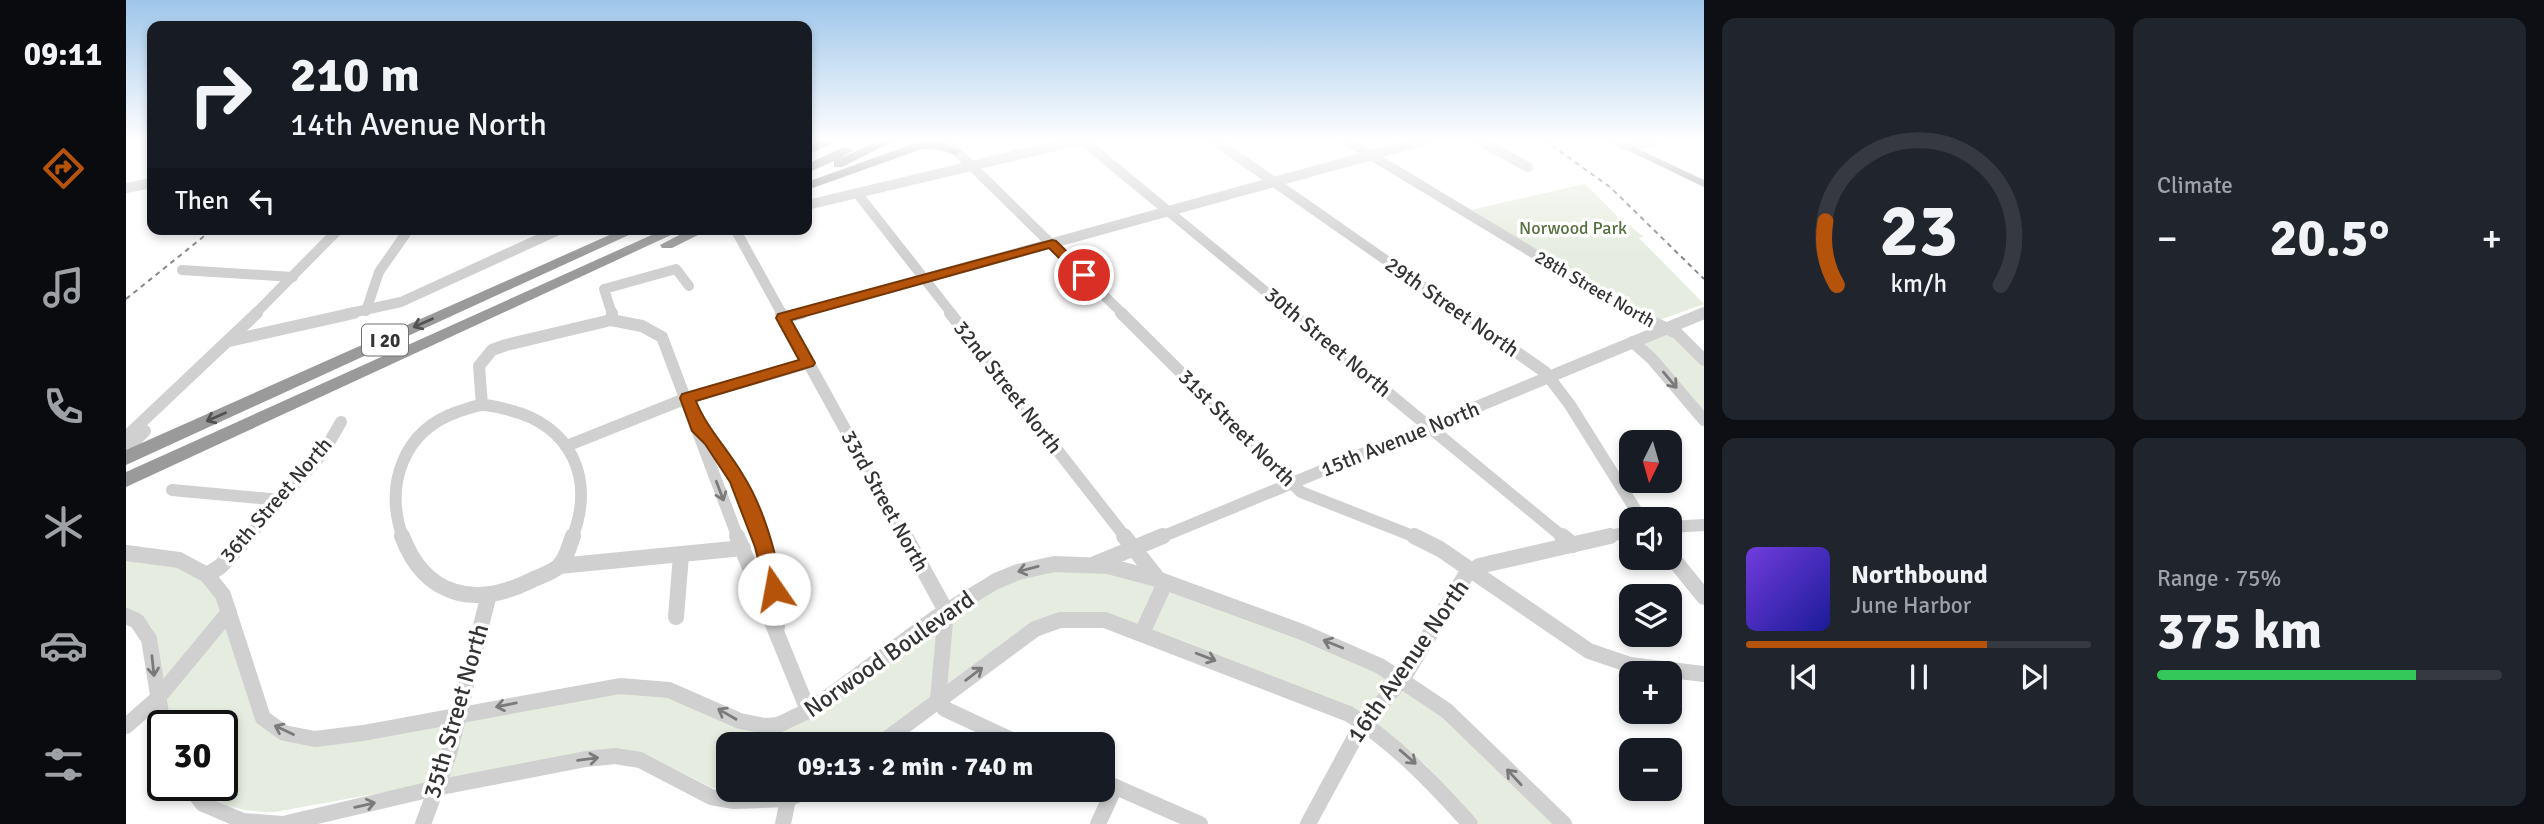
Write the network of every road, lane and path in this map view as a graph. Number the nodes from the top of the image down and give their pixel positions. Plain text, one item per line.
1 (920, 178) edge
2 (987, 178) edge
3 (1128, 178) edge
4 (1269, 178) edge
5 (1287, 178) edge
6 (1410, 178) edge
7 (147, 181) edge
8 (1274, 182) junction
9 (126, 185) edge
10 (857, 193) junction
11 (812, 204) edge
12 (1168, 211) junction
13 (332, 235) edge
14 (406, 235) edge
15 (548, 235) edge
16 (605, 235) edge
17 (621, 235) edge
18 (664, 235) edge
19 (688, 235) edge
20 (738, 235) edge
21 (1052, 243) junction
22 (182, 270) dead end
23 (293, 276) junction
24 (924, 279) junction
25 (689, 286) dead end
26 (465, 304) junction
27 (366, 311) junction
28 (1704, 313) edge
29 (783, 318) junction
30 (611, 320) junction
31 (472, 324) junction
32 (1664, 329) junction
33 (229, 341) junction
34 (1633, 342) junction
35 (1704, 360) edge
36 (808, 363) junction
37 (1549, 377) junction
38 (688, 398) junction
39 (482, 405) junction
40 (1704, 420) edge
41 (341, 422) dead end
42 (698, 426) junction
43 (1429, 426) junction
44 (126, 438) edge
45 (569, 445) junction
46 (126, 450) edge
47 (126, 458) edge
48 (130, 478) edge
49 (1291, 483) junction
50 (172, 489) dead end
51 (281, 500) junction
52 (1634, 507) edge
53 (1704, 525) edge
54 (1682, 526) edge
55 (1619, 534) edge
56 (1573, 545) junction
57 (743, 548) junction
58 (1134, 548) junction
59 (126, 553) edge
60 (681, 555) junction
61 (1095, 564) junction
62 (559, 566) junction
63 (1682, 570) edge
64 (1472, 571) junction
65 (207, 575) junction
66 (1162, 582) junction
67 (1704, 597) edge
68 (488, 598) junction
69 (946, 611) junction
70 (229, 612) junction
71 (126, 616) edge
72 (676, 617) dead end
73 (777, 630) junction
74 (1142, 633) junction
75 (1704, 674) edge
76 (1402, 678) junction
77 (157, 699) junction
78 (938, 700) junction
79 (159, 710) edge
80 (808, 710) junction
81 (460, 714) junction
82 (1365, 723) junction
83 (126, 726) edge
84 (896, 732) edge
85 (994, 732) edge
86 (1115, 787) edge
87 (436, 788) junction
88 (716, 797) edge
89 (200, 801) edge
90 (787, 802) edge
91 (1104, 802) edge
92 (423, 824) edge
93 (783, 824) edge
94 (1098, 824) edge
95 (1200, 824) edge
96 (1308, 824) edge
97 (1470, 824) edge
98 (1564, 824) edge

1 - 10 street
2 - 21 street, 31st Street North
3 - 12 street, 30th Street North
4 - 8 street, 29th Street North
5 - 8 street
6 - 32 street, 28th Street North
7 - 9 street
8 - 12 street
8 - 37 street, 29th Street North
10 - 11 street
10 - 24 street, 32nd Street North
12 - 21 street
12 - 43 street, 30th Street North
13 - 23 street
14 - 27 street
15 - 27 street
16 - 26 highway
17 - 26 highway, I 20
18 - 31 highway, I 20
19 - 31 highway
20 - 29 street, 33rd Street North
21 - 24 street
21 - 49 street, 31st Street North
22 - 23 street
23 - 33 street
24 - 29 street
24 - 58 street, 32nd Street North
25 - 30 street
26 -> 47 highway, I 20
27 - 33 street
28 - 32 street, 15th Avenue North
29 - 36 street, 33rd Street North
30 - 38 street
30 - 39 street
31 - 48 highway, I 20
32 - 34 street, 15th Avenue North
32 - 35 street
33 - 44 street
33 - 46 street
34 - 37 street, 15th Avenue North
34 -> 40 street
36 - 38 street
36 - 69 street, 33rd Street North
37 - 43 street, 15th Avenue North
37 - 52 street, 29th Street North
38 - 42 street
38 - 45 street
39 - 45 street
39 - 68 street
41 - 51 street, 36th Street North
42 -> 57 street
42 - 73 street
43 - 49 street, 15th Avenue North
43 - 56 street, 30th Street North
45 - 62 street
49 - 58 street, 15th Avenue North
49 - 64 street, 31st Street North
50 - 51 street
51 - 65 street, 36th Street North
53 - 54 street
55 - 56 street, 16th Avenue North
56 - 64 street, 16th Avenue North
57 - 60 street
57 - 73 street
58 - 61 street, 15th Avenue North
58 - 66 street, 32nd Street North
59 - 65 street
60 - 62 street
60 - 72 street
61 - 66 street, Norwood Boulevard
61 -> 69 street, Norwood Boulevard
62 - 68 street
63 - 67 street
64 - 75 street, 31st Street North
64 - 76 street, 16th Avenue North
65 - 70 street, Norwood Boulevard
66 - 74 street
76 -> 66 street, Norwood Boulevard
68 - 81 street, 35th Street North
69 - 78 street
69 - 80 street, Norwood Boulevard
70 - 77 street
81 -> 70 street, Norwood Boulevard
71 -> 77 street
73 - 80 street
78 -> 74 street
74 -> 82 street
76 - 82 street, 16th Avenue North
98 -> 76 street, Norwood Boulevard
77 - 79 street
77 - 83 street
78 - 84 street
78 - 85 street
80 -> 81 street, Norwood Boulevard
81 - 87 street, 35th Street North
82 - 96 street, 16th Avenue North
82 -> 97 street
86 - 95 street
87 -> 88 street
89 -> 87 street
87 - 92 street, 35th Street North
90 - 93 street
91 - 94 street

